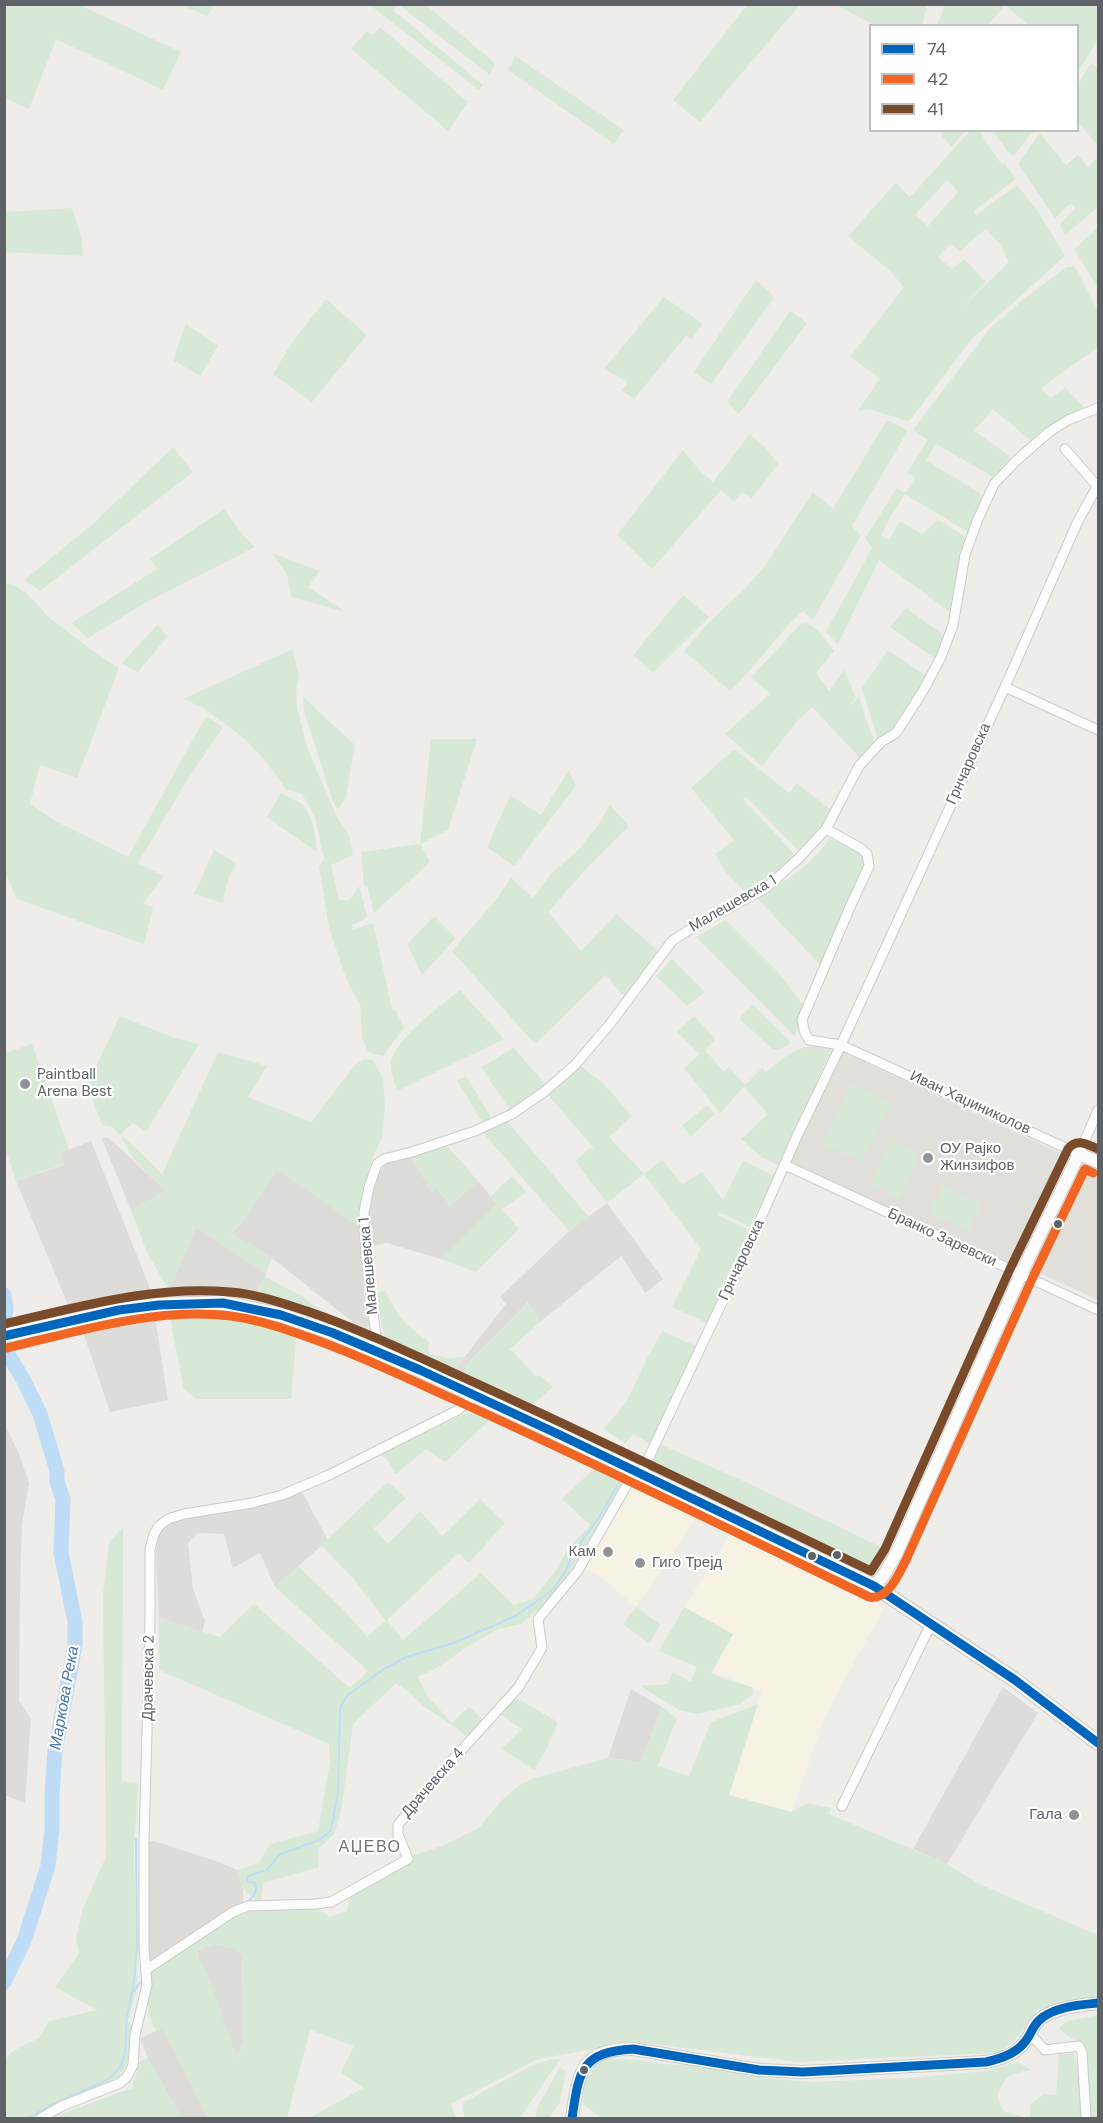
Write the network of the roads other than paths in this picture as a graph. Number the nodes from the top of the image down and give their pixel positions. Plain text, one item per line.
1 (1098, 408) edge
2 (1065, 449) dead end
3 (1098, 486) edge
4 (1005, 687) junction
5 (1098, 730) edge
6 (826, 829) junction
7 (841, 1045) junction
8 (1098, 1110) edge
9 (1079, 1154) junction
10 (1098, 1162) edge
11 (785, 1165) junction
12 (1021, 1274) junction
13 (1098, 1310) edge
14 (4, 1336) edge
15 (378, 1352) junction
16 (475, 1396) junction
17 (638, 1472) junction
18 (816, 1557) junction
19 (884, 1575) junction
20 (874, 1586) junction
21 (931, 1624) junction
22 (1098, 1743) edge
23 (842, 1806) dead end
24 (147, 1969) junction
25 (1098, 2003) edge
26 (1030, 2034) junction
27 (40, 2118) edge
28 (572, 2118) edge
29 (1086, 2118) edge

1 - 6 street, Малешевска 1
2 - 3 street
3 - 4 street, Грнчаровска
4 - 5 street
4 - 7 street, Грнчаровска
6 - 7 street
6 - 15 street, Малешевска 1
7 - 9 street, Иван Хаџиниколов
7 - 11 street, Грнчаровска
8 - 9 street
9 - 10 street, Иван Хаџиниколов
9 - 12 street
11 - 12 street, Бранко Заревски
11 - 17 street, Грнчаровска
12 - 13 street, Бранко Заревски
12 - 19 street
14 - 15 main road
15 - 16 main road
16 - 17 main road
16 - 24 street, Драчевска 2
17 - 18 main road
17 - 24 street, Драчевска 4
18 - 19 street
18 - 20 main road
19 - 20 street
20 - 21 main road
21 - 22 main road
21 - 23 street
24 - 27 street, Драчевска 2
25 - 26 street
26 - 28 street
26 - 29 street

